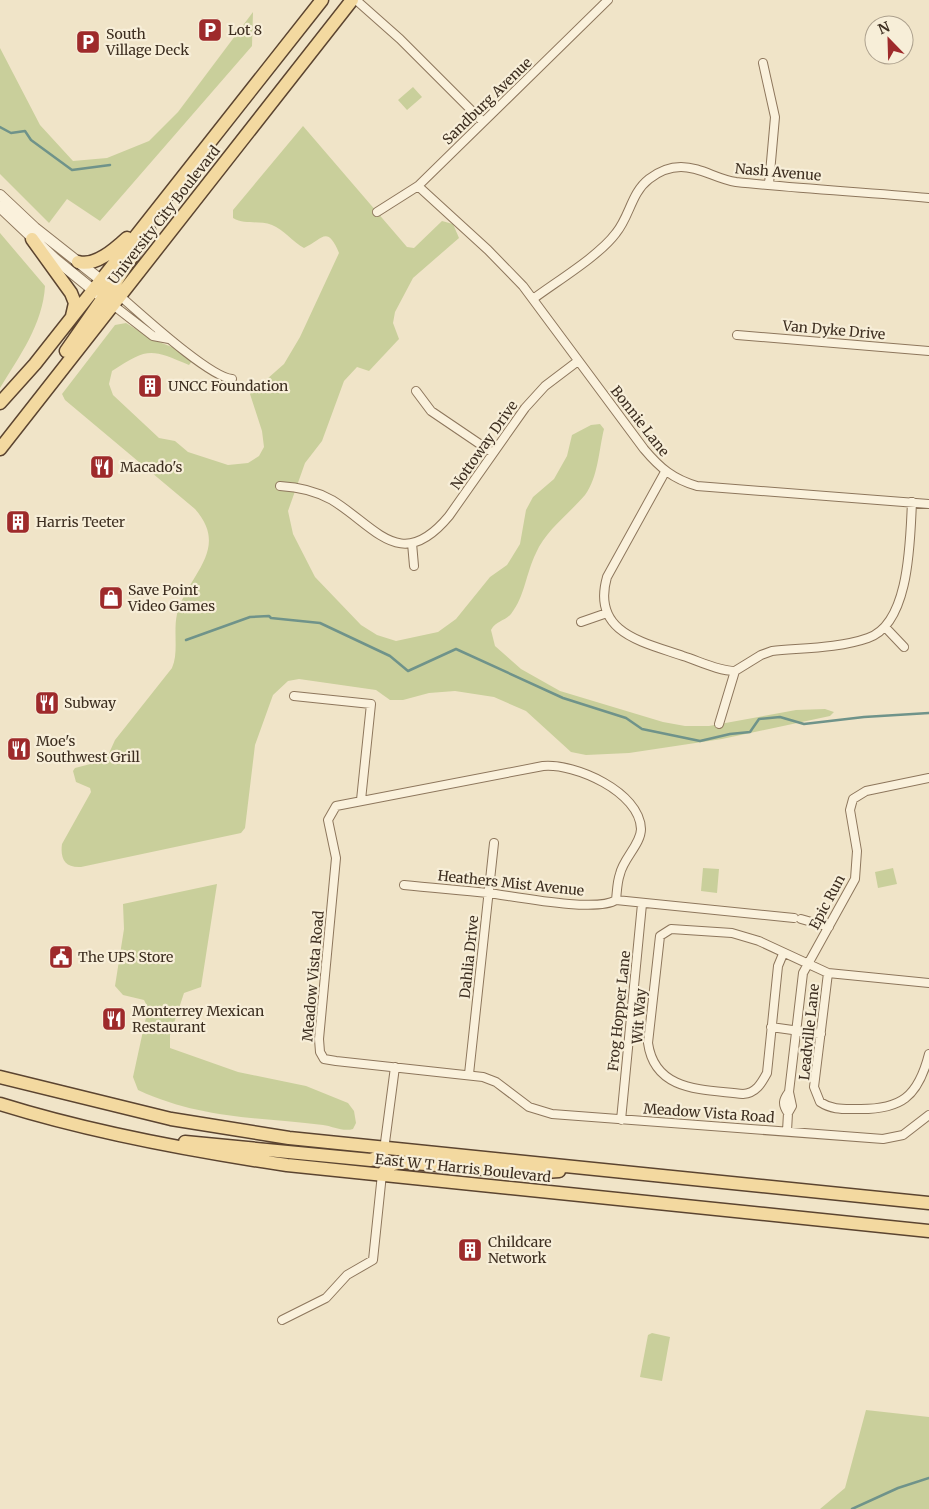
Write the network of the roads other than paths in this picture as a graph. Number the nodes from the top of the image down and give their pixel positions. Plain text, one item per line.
1 (322, 0) edge
2 (354, 0) edge
3 (608, 0) edge
4 (763, 63) dead end
5 (483, 122) junction
6 (184, 175) junction
7 (769, 184) junction
8 (418, 186) junction
9 (0, 195) edge
10 (929, 198) edge
11 (0, 207) edge
12 (377, 212) dead end
13 (152, 214) junction
14 (32, 240) junction
15 (78, 262) junction
16 (97, 285) junction
17 (112, 297) junction
18 (533, 299) junction
19 (71, 317) junction
20 (736, 335) dead end
21 (169, 339) junction
22 (929, 351) edge
23 (578, 361) junction
24 (232, 379) dead end
25 (416, 391) dead end
26 (0, 403) edge
27 (0, 449) edge
28 (493, 454) junction
29 (665, 472) junction
30 (280, 486) dead end
31 (912, 502) junction
32 (929, 504) edge
33 (412, 543) junction
34 (414, 566) dead end
35 (607, 613) junction
36 (580, 622) dead end
37 (885, 627) junction
38 (904, 647) dead end
39 (734, 671) junction
40 (294, 696) dead end
41 (719, 724) dead end
42 (929, 778) edge
43 (361, 800) junction
44 (494, 843) dead end
45 (404, 885) dead end
46 (488, 893) junction
47 (616, 900) junction
48 (642, 904) junction
49 (829, 928) junction
50 (783, 954) junction
51 (807, 965) junction
52 (828, 973) junction
53 (929, 982) edge
54 (772, 1028) junction
55 (796, 1031) junction
56 (821, 1034) junction
57 (929, 1054) edge
58 (395, 1067) junction
59 (469, 1074) junction
60 (0, 1077) edge
61 (0, 1085) edge
62 (72, 1095) junction
63 (0, 1104) edge
64 (929, 1115) edge
65 (621, 1120) junction
66 (787, 1131) junction
67 (155, 1142) junction
68 (384, 1150) junction
69 (593, 1169) junction
70 (382, 1174) junction
71 (929, 1203) edge
72 (926, 1231) edge
73 (282, 1320) dead end

1 - 6 main road, University City Boulevard
2 - 5 street
2 - 17 main road, University City Boulevard
3 - 5 street, Sandburg Avenue
4 - 7 street
5 - 8 street, Sandburg Avenue
6 - 13 main road, University City Boulevard
6 - 17 main road
7 - 10 street, Nash Avenue
7 - 18 street, Nash Avenue
8 - 12 street, Sandburg Avenue
8 - 18 street, Bonnie Lane
9 - 15 street
11 - 14 street
13 - 15 main road
13 - 16 main road, University City Boulevard
14 - 16 street
14 - 19 main road
15 - 16 street
16 - 17 main road
16 - 19 main road, University City Boulevard
17 - 21 street
17 - 21 street
17 - 27 main road
18 - 23 street, Bonnie Lane
19 - 26 main road, University City Boulevard
20 - 22 street, Van Dyke Drive
21 - 24 street
23 - 28 street, Nottoway Drive
23 - 29 street, Bonnie Lane
25 - 28 street
28 - 33 street, Nottoway Drive
29 - 31 street, Bonnie Lane
29 - 35 street
30 - 33 street
31 - 32 street, Bonnie Lane
31 - 37 street
33 - 34 street
35 - 36 street
35 - 39 street
37 - 38 street
37 - 39 street
39 - 41 street
40 - 43 street
42 - 49 street, Epic Run
43 - 47 street, Meadow Vista Road
43 - 58 street, Meadow Vista Road
44 - 46 street, Dahlia Drive
45 - 46 street, Heathers Mist Avenue
46 - 47 street, Heathers Mist Avenue
46 - 59 street, Dahlia Drive
47 - 48 street, Heathers Mist Avenue
48 - 49 street, Heathers Mist Avenue
48 - 65 street, Frog Hopper Lane
49 - 51 street, Epic Run
50 - 51 street, Wit Way
50 - 54 street, Wit Way
50 - 54 street, Wit Way
51 - 52 street, Wit Way
51 - 55 street, Epic Run
52 - 53 street, Wit Way
52 - 56 street, Leadville Lane
54 - 55 street
55 - 56 street
55 - 66 street, Epic Run
56 - 57 street, Leadville Lane
58 - 59 street, Meadow Vista Road
58 - 68 street
59 - 65 street, Meadow Vista Road
60 - 62 main road, East W T Harris Boulevard
61 - 62 main road
62 - 68 main road, East W T Harris Boulevard
63 - 67 main road, East W T Harris Boulevard
64 - 66 street, Meadow Vista Road
65 - 66 street, Meadow Vista Road
67 - 68 main road
67 - 70 main road, East W T Harris Boulevard
68 - 69 main road, East W T Harris Boulevard
69 - 70 main road
69 - 71 main road, East W T Harris Boulevard
70 - 72 main road, East W T Harris Boulevard
70 - 73 street

